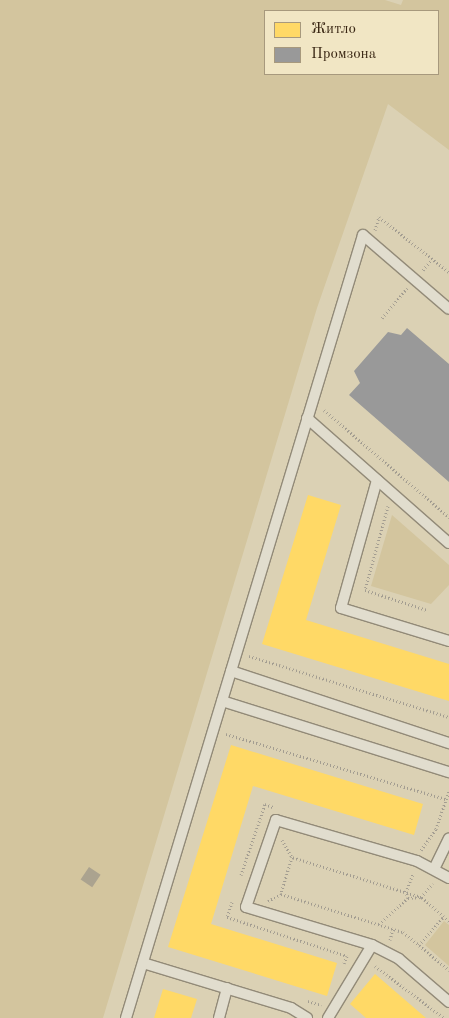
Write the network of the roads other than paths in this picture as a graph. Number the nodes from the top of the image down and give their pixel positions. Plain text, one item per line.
1 (449, 309) edge
2 (307, 418) junction
3 (377, 480) junction
4 (449, 543) edge
5 (449, 641) edge
6 (231, 672) junction
7 (222, 701) junction
8 (449, 743) edge
9 (449, 772) edge
10 (449, 838) edge
11 (441, 873) edge
12 (372, 945) junction
13 (143, 963) junction
14 (228, 988) junction
15 (449, 1002) edge
16 (327, 1013) edge
17 (126, 1018) edge
18 (219, 1018) edge
19 (307, 1018) edge

1 - 2 lane
2 - 3 lane
2 - 6 lane
3 - 4 lane
3 - 5 lane
6 - 7 lane
6 - 8 lane
7 - 9 lane
7 - 13 lane
10 - 11 lane
11 - 12 lane
12 - 15 lane
12 - 16 lane
13 - 14 lane
13 - 17 lane
14 - 18 lane
14 - 19 lane

